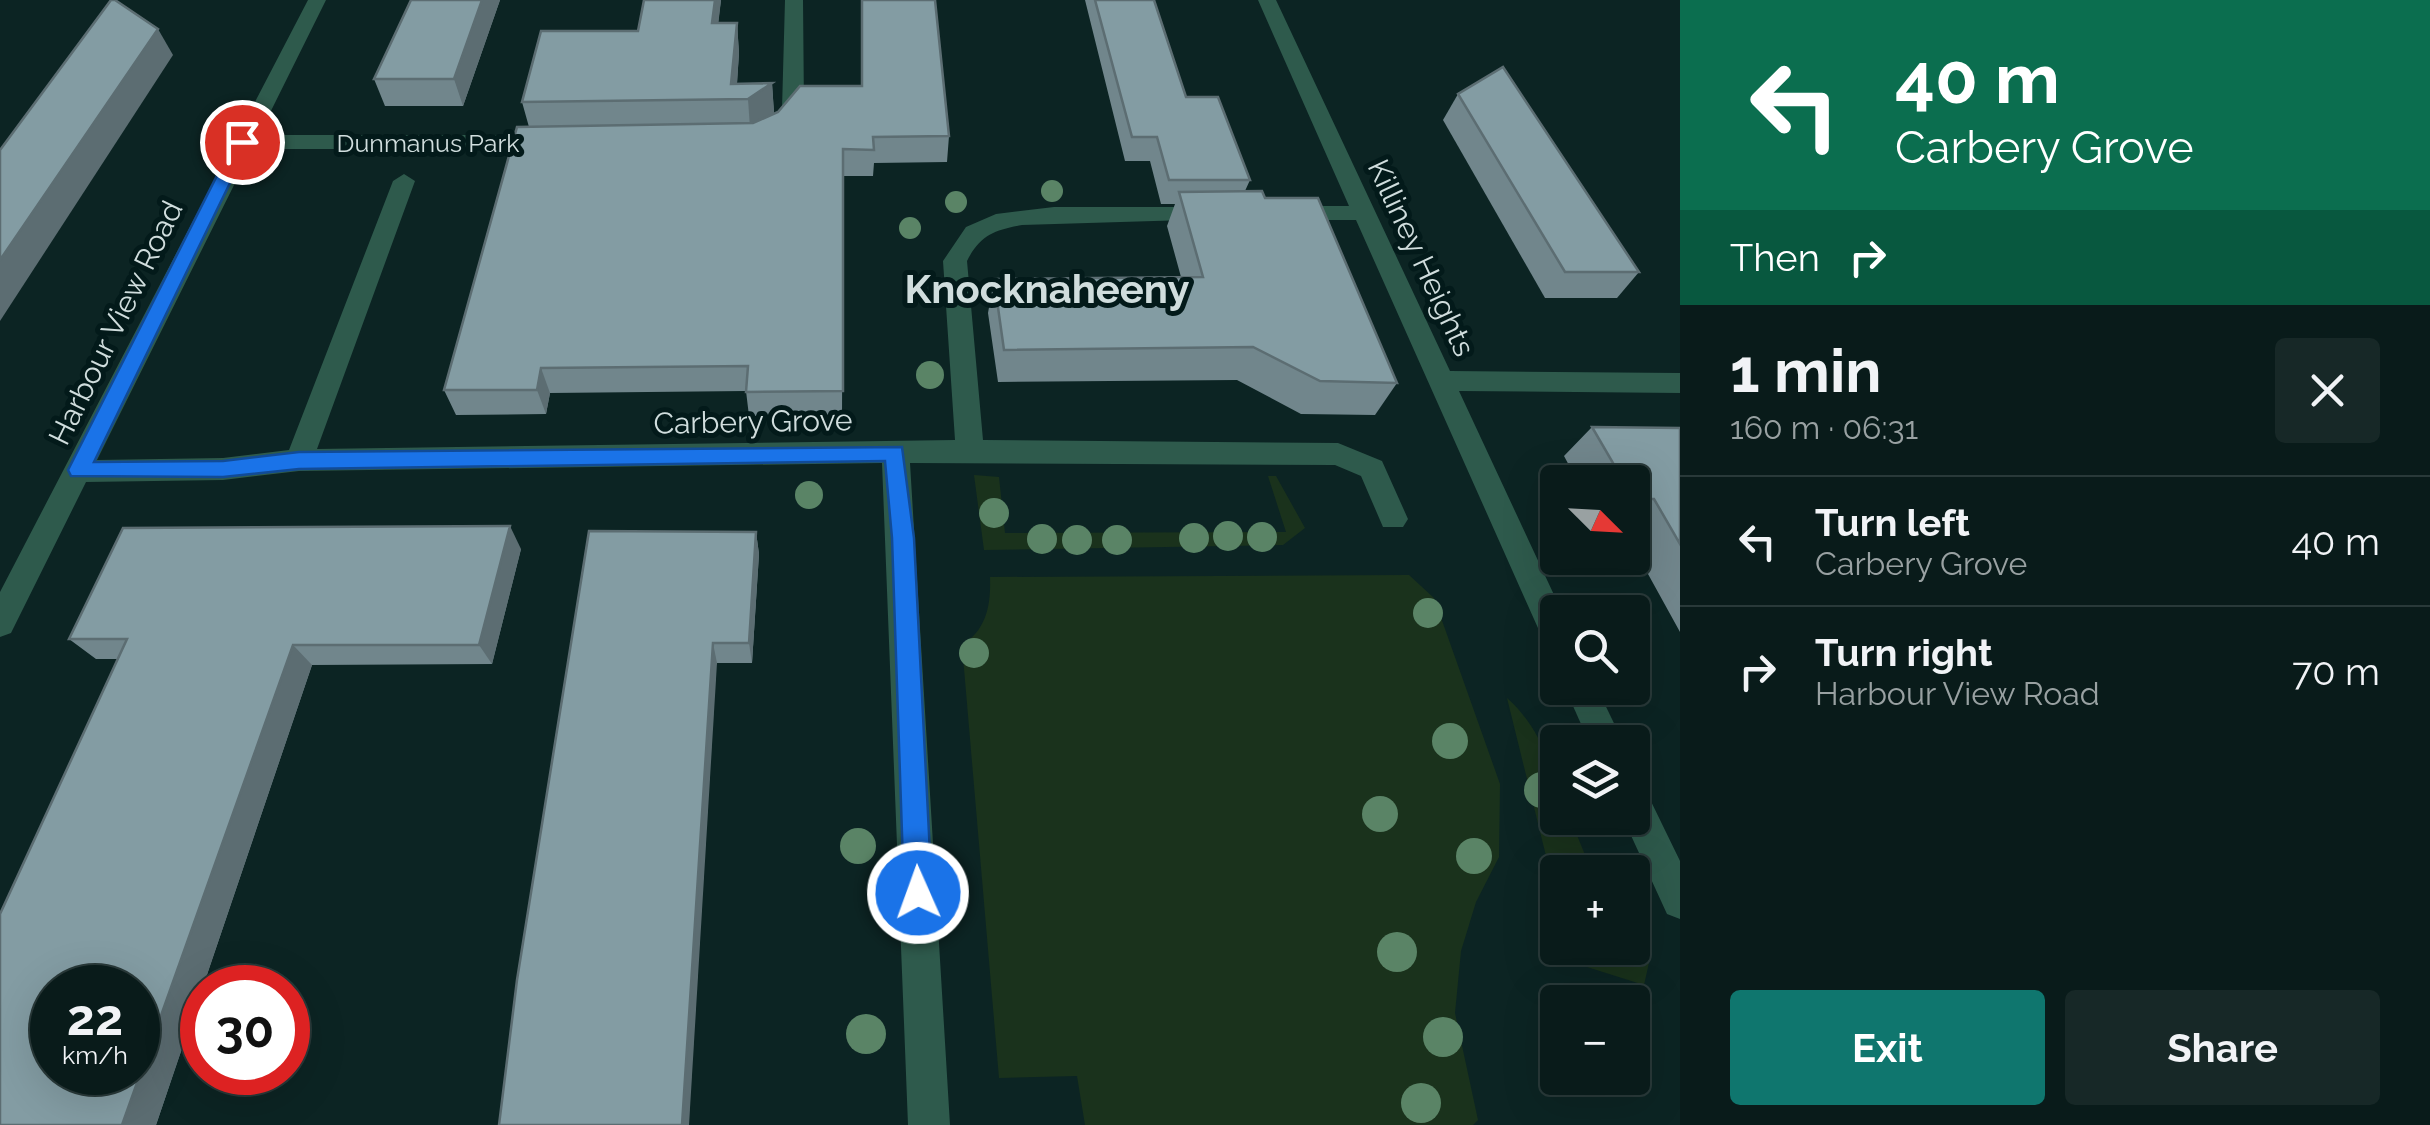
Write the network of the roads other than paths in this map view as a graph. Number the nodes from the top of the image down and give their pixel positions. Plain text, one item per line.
1 (317, 0) edge
2 (794, 0) edge
3 (1267, 0) edge
4 (755, 138) edge
5 (242, 142) junction
6 (576, 142) edge
7 (404, 181) dead end
8 (1365, 213) junction
9 (1438, 381) junction
10 (1680, 383) edge
11 (970, 451) junction
12 (894, 452) junction
13 (299, 460) junction
14 (79, 470) junction
15 (1393, 519) dead end
16 (1540, 599) edge
17 (0, 622) edge
18 (1649, 835) edge
19 (1680, 902) edge
20 (929, 1125) edge

1 - 5 street, Harbour View Road
2 - 4 street
3 - 8 street, Killiney Heights
5 - 6 street, Dunmanus Park
5 - 14 street, Harbour View Road
7 - 13 street, Dunmanus Park
8 - 9 street, Killiney Heights
8 - 11 street
9 - 10 street, Killiney Heights
9 - 16 street
11 - 12 street, Carbery Grove
11 - 15 street, Carbery Grove
12 - 13 street, Carbery Grove
12 - 20 street
13 - 14 street, Carbery Grove
14 - 17 street, Harbour View Road
18 - 19 street

